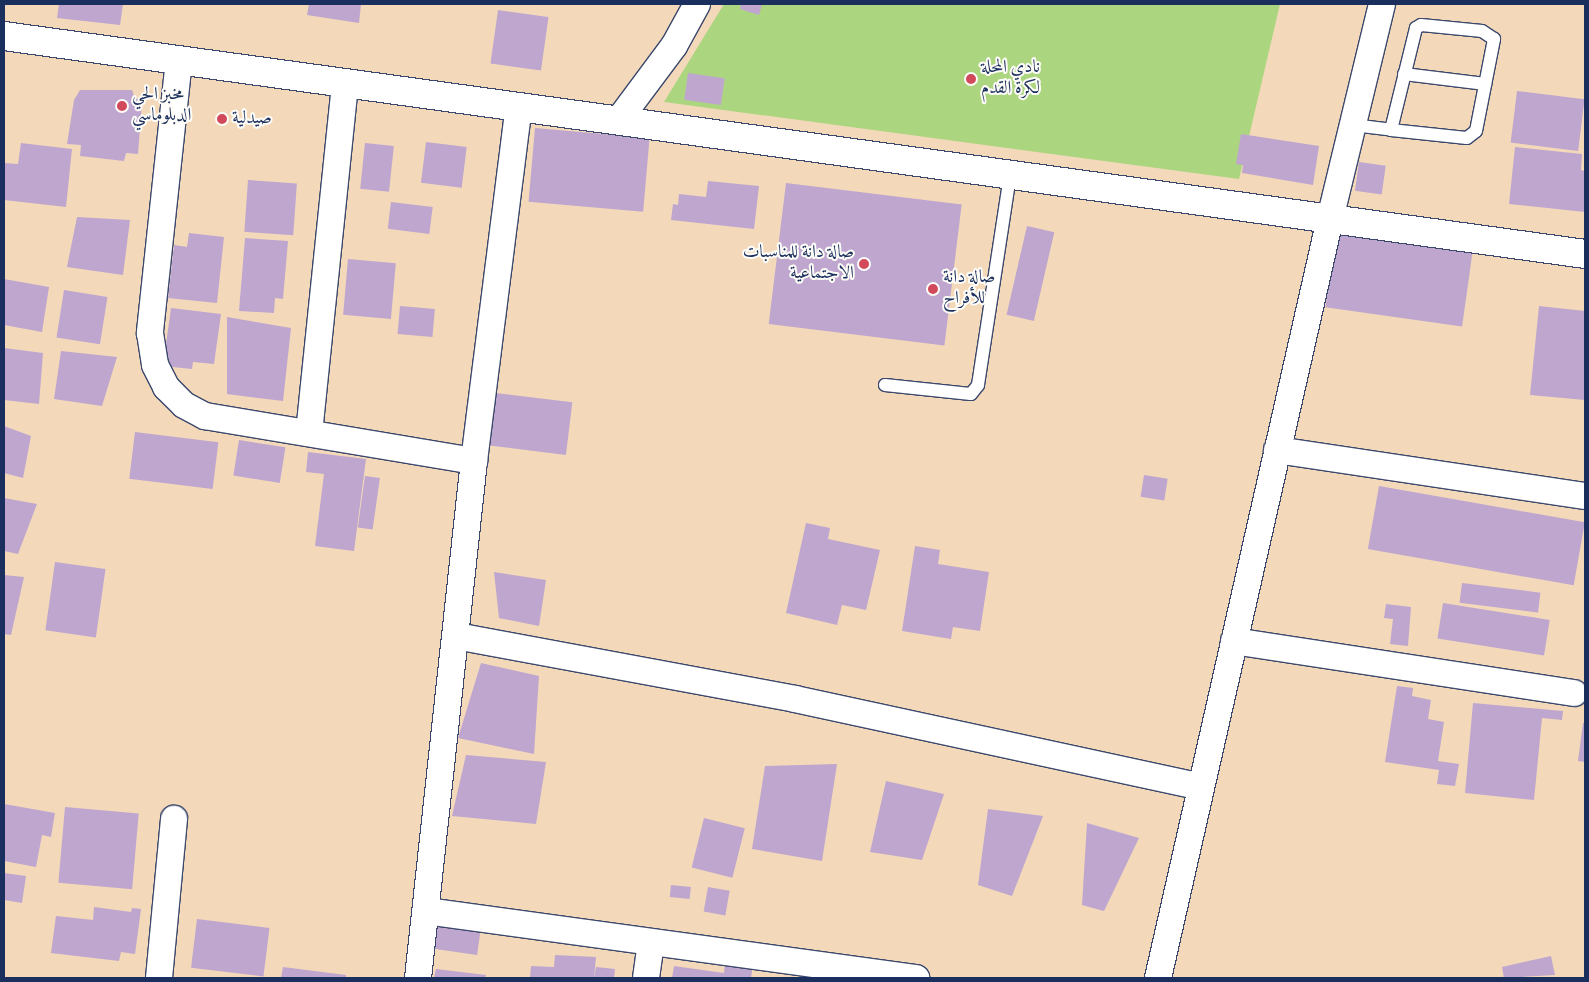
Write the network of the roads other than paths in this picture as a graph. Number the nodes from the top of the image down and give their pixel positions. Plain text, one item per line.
1 (697, 4) edge
2 (1382, 4) edge
3 (4, 36) edge
4 (179, 60) junction
5 (1404, 74) junction
6 (345, 83) junction
7 (1485, 84) junction
8 (519, 107) junction
9 (618, 121) junction
10 (1353, 125) junction
11 (1391, 130) junction
12 (1010, 175) junction
13 (1330, 219) junction
14 (1585, 254) edge
15 (884, 385) dead end
16 (309, 433) junction
17 (1277, 450) junction
18 (474, 461) junction
19 (1585, 496) edge
20 (456, 636) junction
21 (1234, 641) junction
22 (1574, 693) dead end
23 (1201, 787) junction
24 (174, 819) dead end
25 (426, 911) junction
26 (651, 943) junction
27 (159, 978) edge
28 (418, 978) edge
29 (646, 978) edge
30 (916, 978) edge
31 (1158, 978) edge

1 - 9 street
2 - 10 street
3 - 4 street
4 - 6 street
4 - 16 street
5 - 7 lane
5 - 7 lane
5 - 11 lane
6 - 8 street
6 - 16 street
7 - 11 lane
8 - 9 street
8 - 18 street
9 - 12 street
10 - 11 lane
10 - 13 street
12 - 13 street
12 - 15 lane
13 - 14 street
13 - 17 street
16 - 18 street
17 - 19 street
17 - 21 street
18 - 20 street
20 - 23 street
20 - 25 street
21 - 22 street
21 - 23 street
23 - 31 street
24 - 27 street
25 - 26 street
25 - 28 street
26 - 29 street
26 - 30 street

